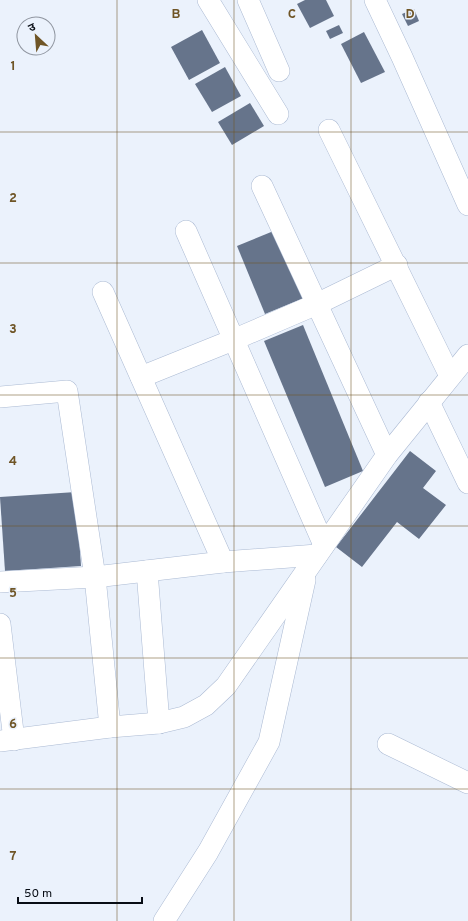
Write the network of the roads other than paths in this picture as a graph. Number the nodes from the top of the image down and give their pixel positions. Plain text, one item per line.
1 (208, 0) edge
2 (248, 0) edge
3 (375, 0) edge
4 (265, 40) junction
5 (241, 54) junction
6 (279, 72) dead end
7 (278, 114) dead end
8 (329, 130) dead end
9 (262, 186) dead end
10 (468, 205) edge
11 (186, 231) dead end
12 (396, 265) junction
13 (103, 292) dead end
14 (317, 304) junction
15 (233, 340) junction
16 (468, 355) edge
17 (450, 376) junction
18 (141, 377) junction
19 (0, 397) edge
20 (429, 402) junction
21 (387, 455) junction
22 (468, 483) edge
23 (316, 556) junction
24 (223, 562) junction
25 (147, 571) junction
26 (95, 577) junction
27 (0, 582) edge
28 (0, 624) edge
29 (159, 722) junction
30 (110, 727) junction
31 (7, 741) edge
32 (388, 744) dead end
33 (468, 783) edge
34 (164, 921) edge

1 - 5 street
2 - 4 street
3 - 10 street
4 - 5 street
4 - 6 street
5 - 7 street
8 - 12 street
9 - 14 street
11 - 15 street
12 - 14 street
12 - 17 street
13 - 18 street
14 - 15 street
14 - 21 street
15 - 18 street
15 - 23 street
16 - 17 street
17 - 20 street
18 - 24 street
19 - 26 street
20 - 21 street
20 - 22 street
21 - 23 street
23 - 24 street
23 - 29 street
23 - 34 street
24 - 25 street
25 - 26 street
25 - 29 street
26 - 27 street
26 - 30 street
28 - 31 street
29 - 30 street
30 - 31 street
32 - 33 street

